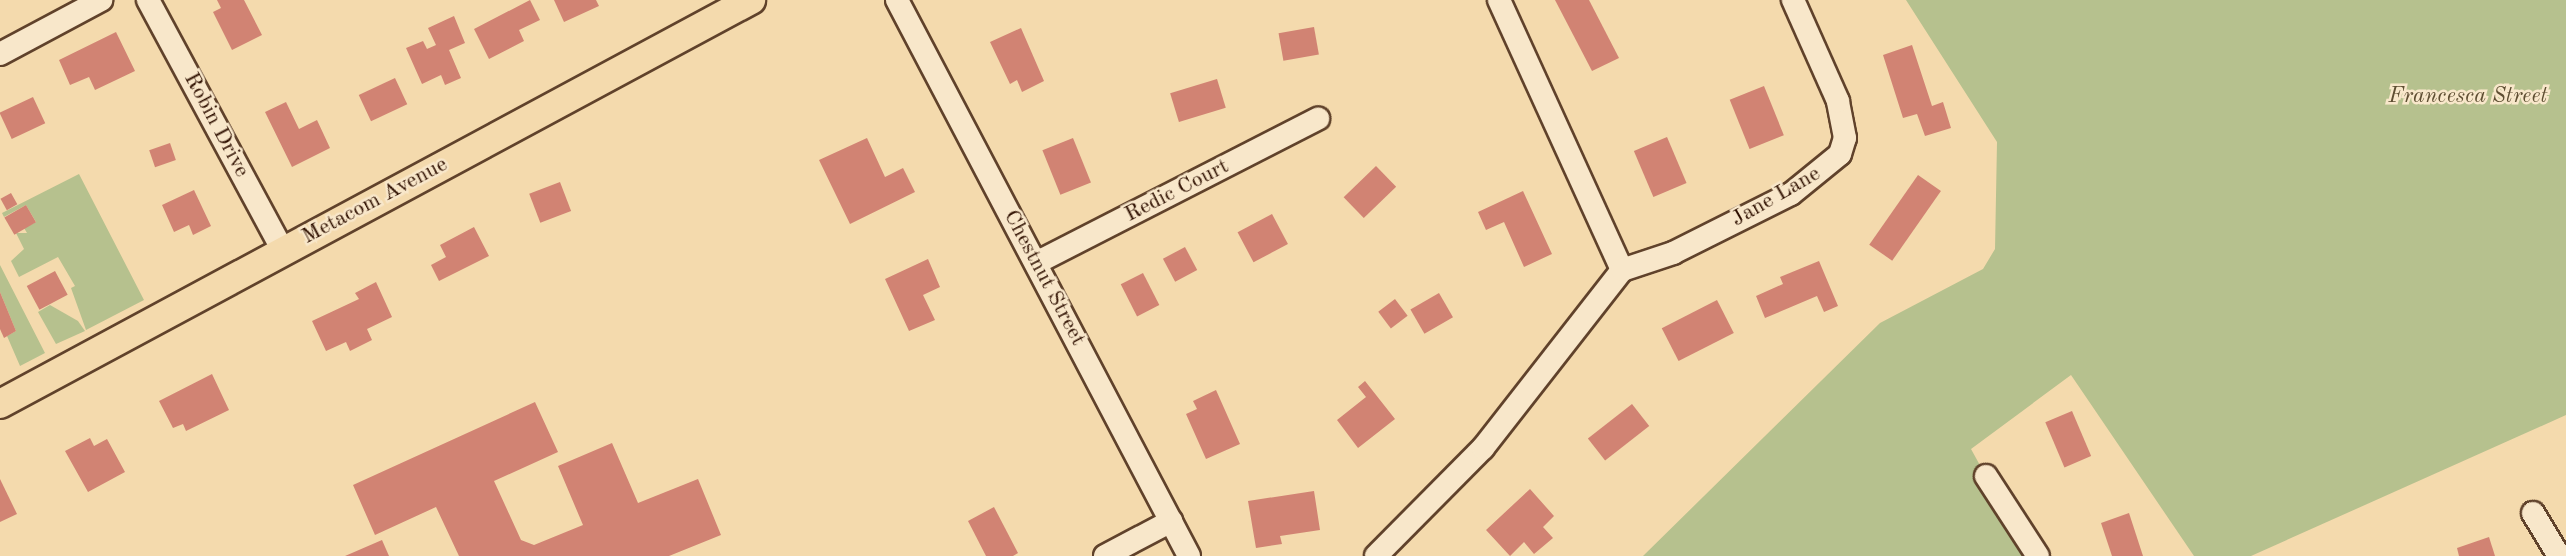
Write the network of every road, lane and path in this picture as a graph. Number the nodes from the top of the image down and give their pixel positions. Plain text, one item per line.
1 (101, 0) edge
2 (148, 0) edge
3 (751, 0) edge
4 (897, 0) edge
5 (1499, 0) edge
6 (1793, 0) edge
7 (0, 54) edge
8 (1318, 119) dead end
9 (283, 251) junction
10 (1036, 263) junction
11 (1622, 270) junction
12 (0, 405) edge
13 (1986, 476) dead end
14 (2533, 513) dead end
15 (1171, 521) junction
16 (1105, 556) edge
17 (1189, 556) edge
18 (1376, 556) edge
19 (2038, 556) edge
20 (2559, 556) edge

1 - 7 street
2 - 9 street, Robin Drive
3 - 9 main road, Metacom Avenue
4 - 10 street, Chestnut Street
5 - 11 street
6 - 11 street, Jane Lane
8 - 10 street, Redic Court
9 - 12 main road, Metacom Avenue
10 - 15 street, Chestnut Street
11 - 18 street
13 - 19 street
14 - 20 street
15 - 16 street
15 - 17 street, Chestnut Street

